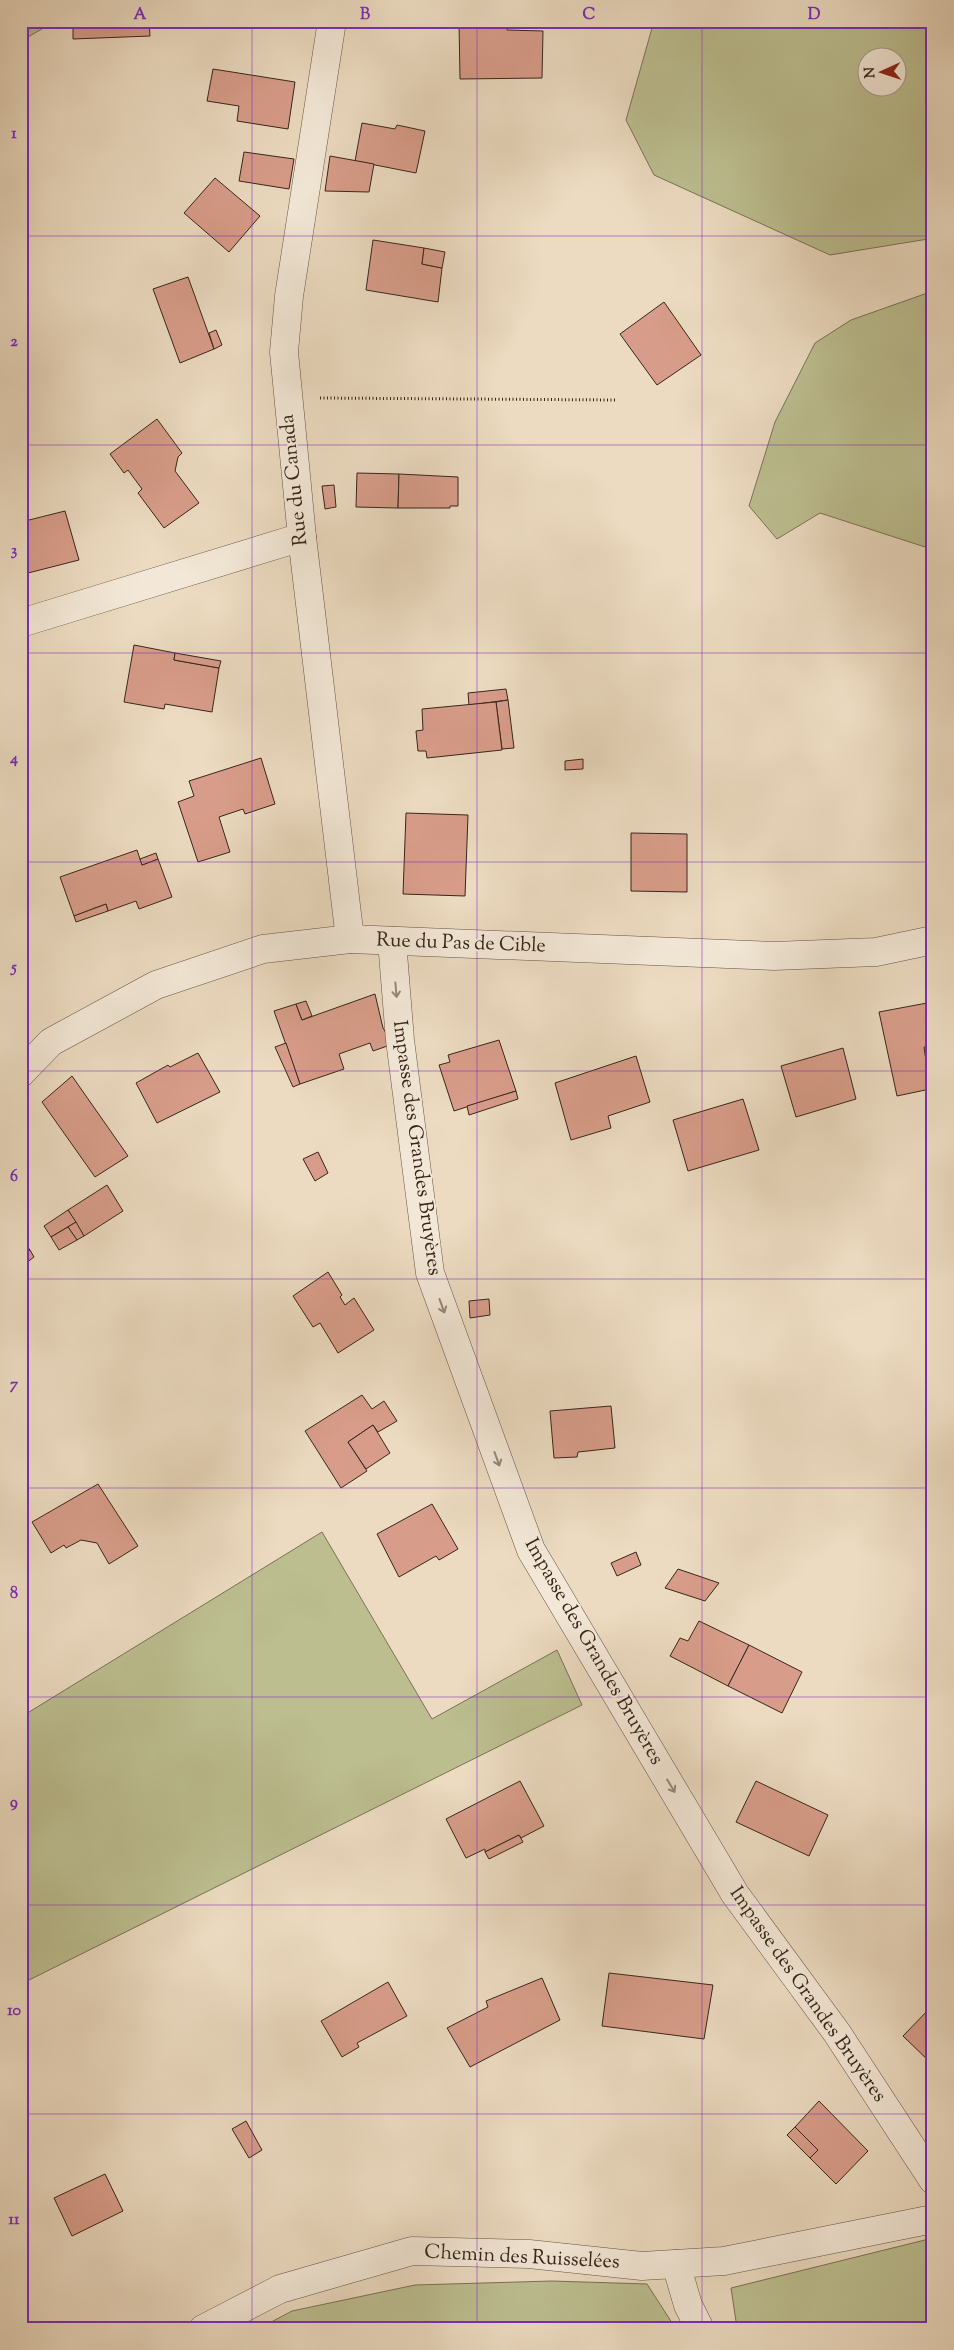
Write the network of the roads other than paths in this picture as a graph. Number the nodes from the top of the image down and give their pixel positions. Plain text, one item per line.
1 (332, 21) edge
2 (302, 537) junction
3 (21, 623) edge
4 (350, 939) junction
5 (933, 940) edge
6 (392, 941) junction
7 (21, 1073) edge
8 (933, 2180) edge
9 (933, 2219) edge
10 (676, 2264) junction
11 (203, 2329) edge
12 (700, 2329) edge

1 - 2 street, Rue du Canada
2 - 3 street
2 - 4 street, Rue du Canada
4 - 6 street, Rue du Pas de Cible
4 - 7 street, Rue du Pas de Cible
5 - 6 street, Rue du Pas de Cible
6 -> 8 street, Impasse des Grandes Bruyères
9 - 10 street, Chemin des Ruisselées
10 - 11 street, Chemin des Ruisselées
10 - 12 street

